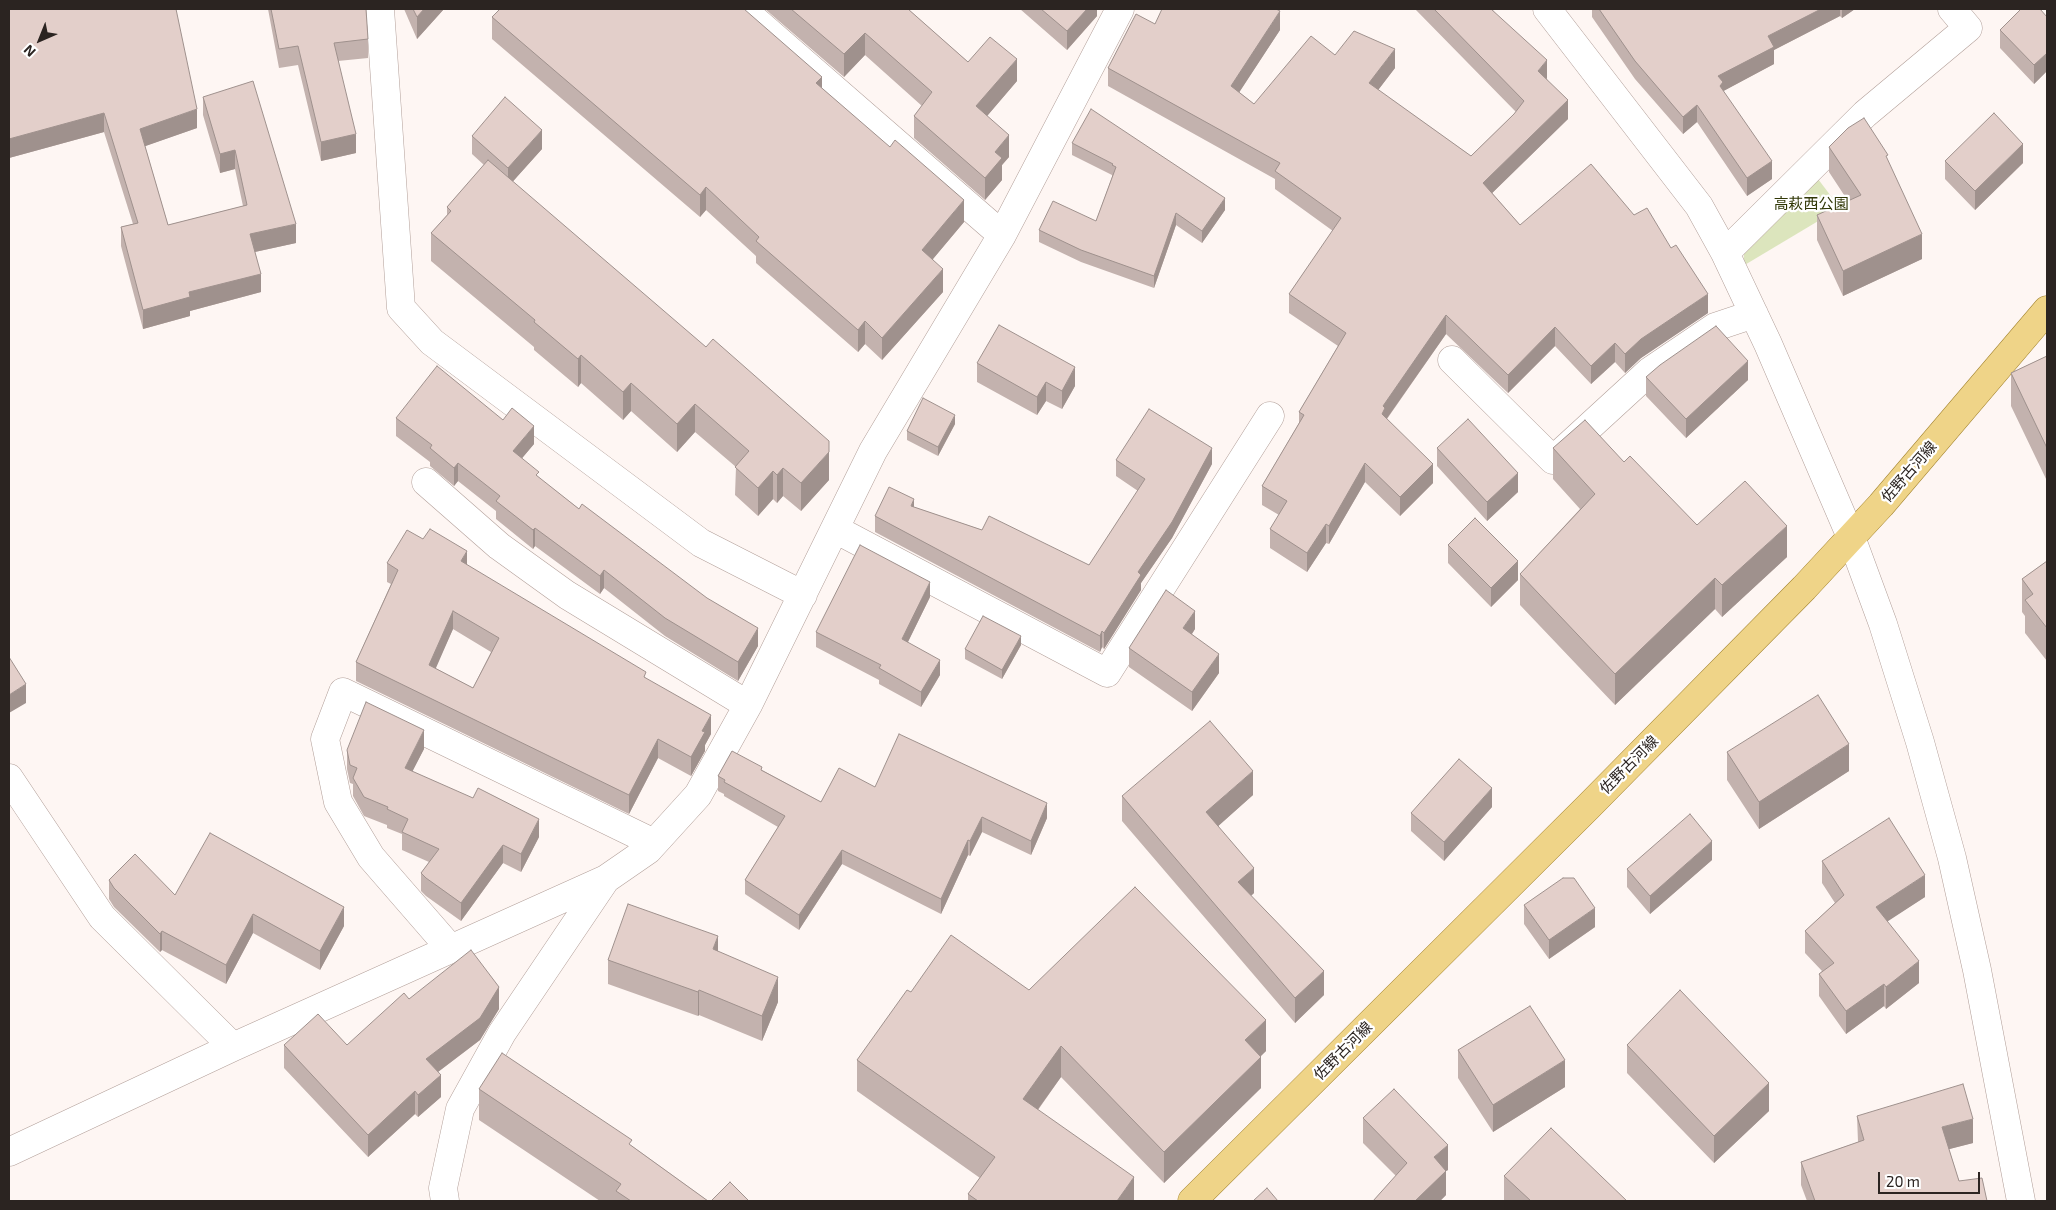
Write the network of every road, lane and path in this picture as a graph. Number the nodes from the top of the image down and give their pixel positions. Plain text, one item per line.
1 (380, 9) edge
2 (742, 9) edge
3 (1120, 9) edge
4 (1547, 9) edge
5 (1952, 9) edge
6 (1002, 235) junction
7 (1725, 253) junction
8 (2047, 310) edge
9 (1754, 314) junction
10 (1452, 360) dead end
11 (1270, 416) dead end
12 (426, 482) dead end
13 (835, 529) junction
14 (1852, 537) junction
15 (803, 595) junction
16 (748, 705) junction
17 (9, 778) edge
18 (654, 843) junction
19 (606, 878) junction
20 (450, 948) junction
21 (234, 1047) junction
22 (9, 1152) edge
23 (444, 1201) edge
24 (1192, 1201) edge
25 (2020, 1201) edge

1 - 15 street
2 - 6 street
3 - 6 street
4 - 7 street
5 - 7 street
6 - 13 street
7 - 9 street
8 - 14 main road, 佐野古河線
9 - 10 street
9 - 14 street
11 - 13 street
12 - 16 street
13 - 15 street
14 - 24 main road, 佐野古河線
14 - 25 street
15 - 16 street
16 - 18 street
17 - 21 street
18 - 19 street
18 - 20 street
19 - 20 street
19 - 23 street
20 - 21 street
21 - 22 street

